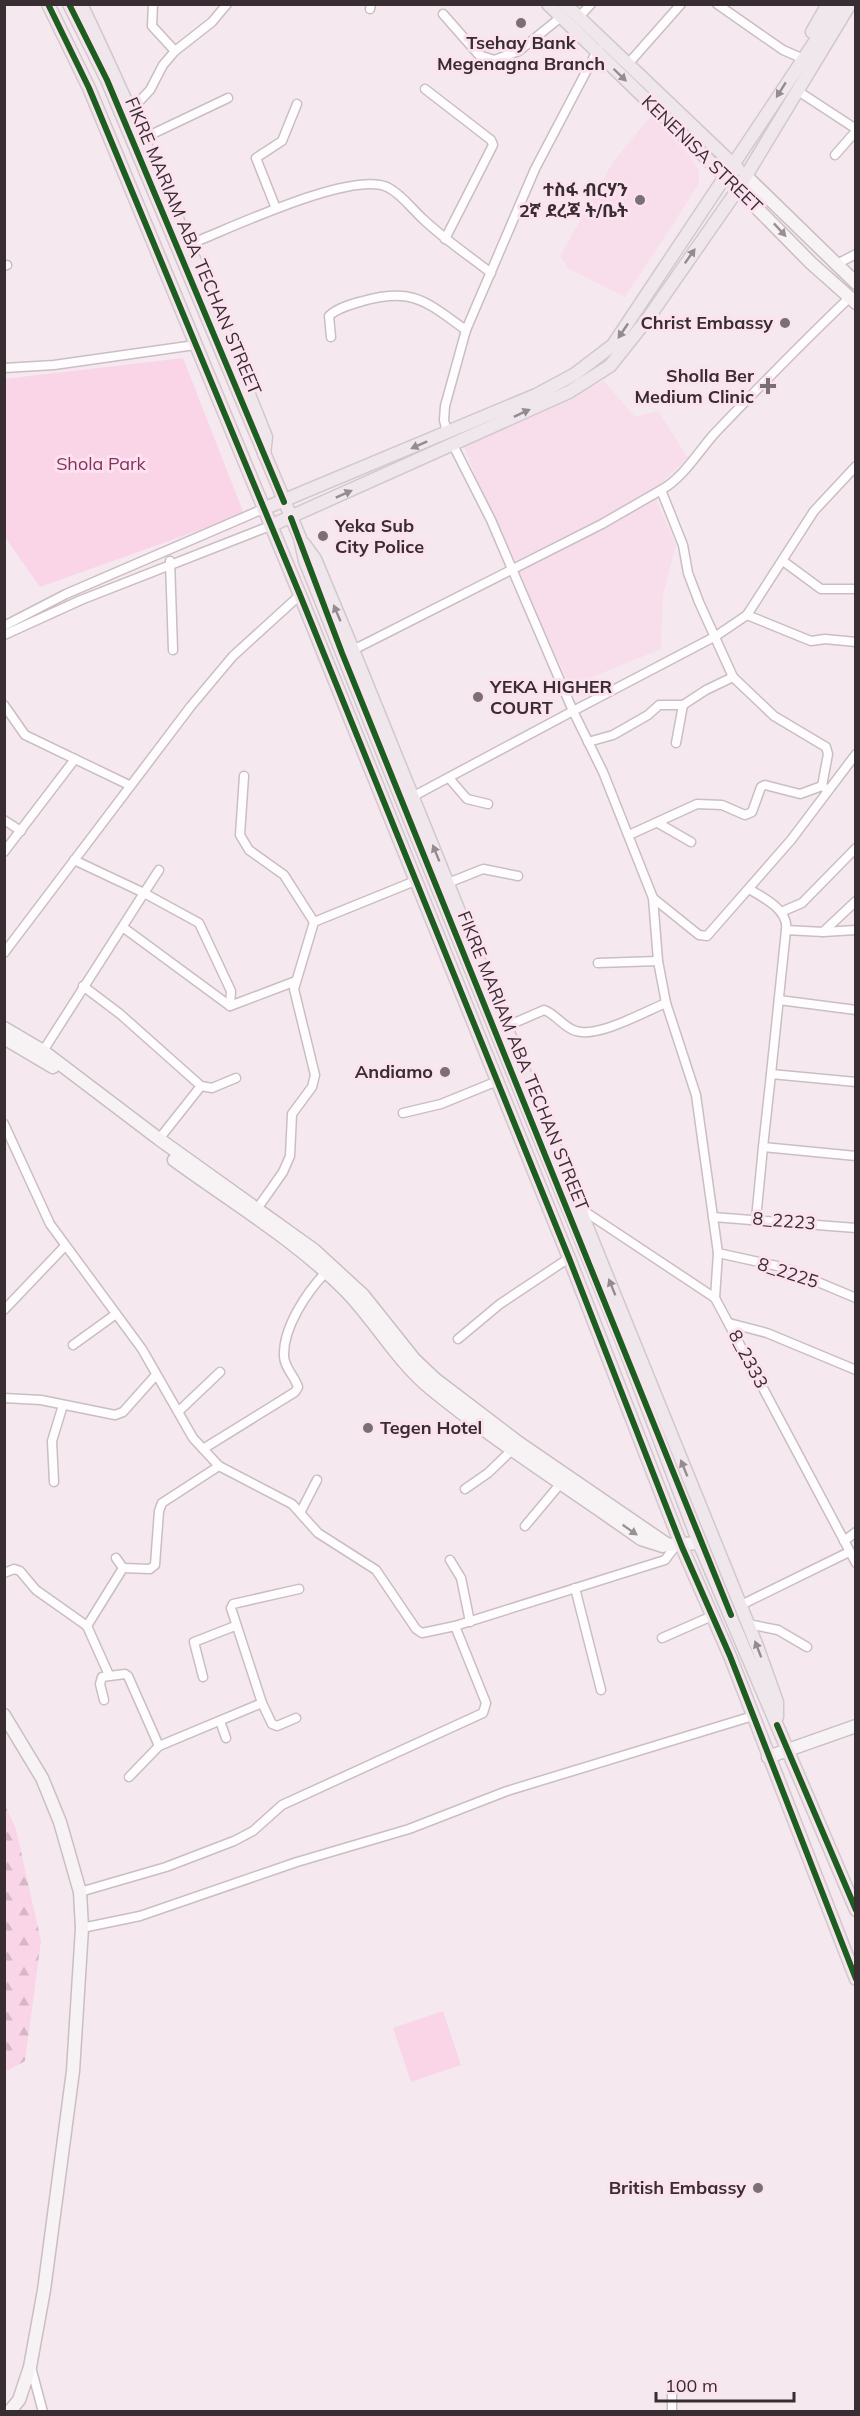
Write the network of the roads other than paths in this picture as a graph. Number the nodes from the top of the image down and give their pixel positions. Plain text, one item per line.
1 (48, 4) edge
2 (69, 4) edge
3 (81, 4) edge
4 (153, 4) edge
5 (227, 4) edge
6 (548, 4) edge
7 (565, 4) edge
8 (591, 4) edge
9 (681, 4) edge
10 (717, 4) edge
11 (843, 7) edge
12 (443, 14) dead end
13 (561, 17) junction
14 (579, 17) junction
15 (600, 47) junction
16 (175, 51) junction
17 (628, 64) junction
18 (802, 64) junction
19 (107, 80) junction
20 (89, 88) junction
21 (425, 89) dead end
22 (798, 91) junction
23 (228, 98) dead end
24 (297, 104) dead end
25 (131, 110) junction
26 (855, 130) edge
27 (144, 138) junction
28 (835, 155) dead end
29 (733, 164) junction
30 (746, 176) junction
31 (725, 177) junction
32 (738, 189) junction
33 (275, 206) junction
34 (445, 239) junction
35 (190, 244) junction
36 (855, 254) edge
37 (835, 265) junction
38 (663, 272) junction
39 (491, 273) junction
40 (674, 279) junction
41 (855, 283) edge
42 (852, 301) edge
43 (466, 330) junction
44 (331, 337) dead end
45 (195, 345) junction
46 (4, 368) edge
47 (447, 432) junction
48 (453, 445) junction
49 (264, 456) junction
50 (855, 466) edge
51 (661, 490) junction
52 (284, 502) junction
53 (262, 509) junction
54 (291, 518) junction
55 (270, 526) junction
56 (300, 538) junction
57 (170, 552) junction
58 (783, 561) junction
59 (170, 565) junction
60 (512, 569) junction
61 (855, 589) edge
62 (300, 595) junction
63 (747, 615) junction
64 (4, 626) edge
65 (4, 635) edge
66 (716, 636) junction
67 (855, 642) edge
68 (173, 650) dead end
69 (353, 650) junction
70 (733, 677) junction
71 (4, 705) edge
72 (683, 705) junction
73 (573, 711) junction
74 (588, 742) junction
75 (676, 742) dead end
76 (855, 754) edge
77 (75, 759) junction
78 (847, 765) junction
79 (855, 772) edge
80 (244, 776) dead end
81 (449, 778) junction
82 (129, 785) junction
83 (825, 788) junction
84 (406, 798) junction
85 (488, 804) dead end
86 (385, 805) junction
87 (4, 820) edge
88 (658, 823) junction
89 (21, 831) junction
90 (629, 835) junction
91 (691, 842) dead end
92 (855, 848) edge
93 (4, 852) edge
94 (74, 860) junction
95 (159, 870) dead end
96 (518, 876) dead end
97 (415, 881) junction
98 (448, 883) junction
99 (750, 889) junction
100 (144, 893) junction
101 (652, 898) junction
102 (855, 901) edge
103 (781, 912) junction
104 (314, 922) junction
105 (124, 928) junction
106 (786, 930) junction
107 (855, 930) edge
108 (823, 933) junction
109 (4, 953) edge
110 (658, 961) junction
111 (598, 963) dead end
112 (296, 981) junction
113 (83, 986) junction
114 (779, 1000) junction
115 (666, 1003) junction
116 (230, 1006) junction
117 (855, 1010) edge
118 (505, 1027) junction
119 (4, 1028) edge
120 (4, 1038) edge
121 (43, 1051) junction
122 (771, 1074) junction
123 (236, 1078) dead end
124 (495, 1082) junction
125 (855, 1082) edge
126 (201, 1086) junction
127 (403, 1113) dead end
128 (4, 1124) edge
129 (159, 1139) junction
130 (763, 1147) junction
131 (855, 1156) edge
132 (199, 1173) junction
133 (257, 1209) junction
134 (581, 1209) junction
135 (713, 1217) junction
136 (756, 1219) junction
137 (855, 1228) edge
138 (65, 1246) junction
139 (718, 1253) junction
140 (569, 1258) junction
141 (326, 1272) junction
142 (715, 1298) junction
143 (855, 1298) edge
144 (4, 1310) edge
145 (116, 1314) junction
146 (729, 1323) junction
147 (458, 1339) dead end
148 (73, 1345) dead end
149 (855, 1370) edge
150 (220, 1372) dead end
151 (156, 1375) junction
152 (432, 1383) junction
153 (4, 1398) edge
154 (63, 1405) junction
155 (179, 1411) junction
156 (203, 1449) junction
157 (512, 1450) junction
158 (219, 1466) junction
159 (317, 1480) dead end
160 (54, 1482) dead end
161 (561, 1482) junction
162 (465, 1489) dead end
163 (301, 1511) junction
164 (525, 1526) dead end
165 (855, 1532) edge
166 (656, 1540) junction
167 (844, 1541) junction
168 (699, 1543) junction
169 (679, 1547) junction
170 (849, 1552) junction
171 (116, 1558) dead end
172 (450, 1560) dead end
173 (855, 1563) edge
174 (123, 1568) junction
175 (4, 1573) edge
176 (575, 1588) junction
177 (299, 1589) dead end
178 (739, 1606) junction
179 (712, 1616) junction
180 (470, 1622) junction
181 (748, 1624) junction
182 (87, 1626) junction
183 (236, 1626) junction
184 (455, 1626) junction
185 (662, 1638) dead end
186 (807, 1647) dead end
187 (109, 1674) junction
188 (203, 1677) dead end
189 (601, 1690) dead end
190 (104, 1700) dead end
191 (262, 1703) junction
192 (4, 1715) edge
193 (753, 1716) junction
194 (296, 1718) dead end
195 (220, 1721) junction
196 (777, 1725) junction
197 (855, 1726) edge
198 (226, 1738) dead end
199 (159, 1746) junction
200 (789, 1749) junction
201 (768, 1757) junction
202 (129, 1777) dead end
203 (852, 1890) edge
204 (81, 1892) junction
205 (855, 1910) edge
206 (82, 1928) junction
207 (855, 1979) edge
208 (30, 2367) junction
209 (672, 2391) dead end
210 (9, 2412) edge
211 (44, 2412) edge
212 (672, 2412) edge

1 - 20 main road, FIKRE MARIAM ABA TECHAN STREET
2 - 19 main road, FIKRE MARIAM ABA TECHAN STREET
3 - 25 main road
4 - 16 street
5 - 16 street
6 - 13 main road, KENENISA STREET
7 - 14 main road, KENENISA STREET
8 - 14 street
9 - 17 street
10 - 18 street
11 - 18 main road
11 - 18 main road
12 - 13 street
13 - 15 main road, KENENISA STREET
14 - 15 main road, KENENISA STREET
15 - 17 main road, KENENISA STREET
15 -> 31 main road, KENENISA STREET
15 - 39 street
16 - 25 street
17 - 29 main road, KENENISA STREET
18 - 22 main road
18 -> 29 main road
19 - 20 main road
19 - 49 main road, FIKRE MARIAM ABA TECHAN STREET
20 - 45 main road, FIKRE MARIAM ABA TECHAN STREET
21 - 34 street
22 - 26 street
22 - 30 main road
23 - 27 street
24 - 33 street
25 - 27 main road
26 - 28 street
27 - 35 main road
29 - 30 main road, KENENISA STREET
29 - 31 main road
30 - 32 main road
30 - 37 main road, KENENISA STREET
31 - 32 main road, KENENISA STREET
31 - 38 main road
40 -> 32 main road
32 -> 42 main road, KENENISA STREET
33 - 34 street
33 - 35 street
34 - 39 street
35 - 49 main road
36 - 37 street
37 - 41 main road, KENENISA STREET
38 - 40 main road
38 -> 47 main road
39 - 43 street
48 -> 40 main road
42 - 51 street
43 - 44 street
43 - 47 street
45 - 46 street
45 - 53 main road, FIKRE MARIAM ABA TECHAN STREET
47 -> 52 main road
54 -> 48 main road
48 - 60 street
49 - 52 main road, FIKRE MARIAM ABA TECHAN STREET
50 - 58 street
51 - 60 street
51 - 66 street
52 - 53 main road
52 - 54 main road, FIKRE MARIAM ABA TECHAN STREET
53 - 55 main road, FIKRE MARIAM ABA TECHAN STREET
53 - 57 street
54 - 55 main road
54 - 56 main road, FIKRE MARIAM ABA TECHAN STREET
55 - 59 street
55 - 62 main road, FIKRE MARIAM ABA TECHAN STREET
69 -> 56 main road
56 - 84 main road, FIKRE MARIAM ABA TECHAN STREET
57 - 59 street
57 - 64 street
58 - 61 street
58 - 63 street
59 - 65 street
59 - 68 street
60 - 69 street
60 - 73 street
62 - 82 street
62 - 86 main road, FIKRE MARIAM ABA TECHAN STREET
63 - 66 street
63 - 67 street
66 - 70 street
66 - 73 street
69 - 84 main road
70 - 72 street
70 - 83 street
71 - 77 street
72 - 74 street
72 - 75 street
73 - 74 street
73 - 81 street
74 - 90 street
76 - 78 street
77 - 82 street
77 - 89 street
78 - 79 street
78 - 83 street
80 - 104 street
81 - 84 street
81 - 85 street
82 - 94 street
83 - 88 street
83 - 99 street
84 - 86 main road
98 -> 84 main road
84 - 168 main road, FIKRE MARIAM ABA TECHAN STREET
86 - 97 main road, FIKRE MARIAM ABA TECHAN STREET
87 - 89 street
88 - 90 street
88 - 91 street
89 - 93 street
90 - 101 street
92 - 103 street
94 - 100 street
94 - 109 street
95 - 100 street
96 - 98 street
97 - 104 street
97 - 124 main road, FIKRE MARIAM ABA TECHAN STREET
98 - 118 main road
99 - 101 street
99 - 103 street
100 - 105 street
100 - 116 street
101 - 110 street
102 - 108 street
103 - 106 street
104 - 112 street
105 - 113 street
105 - 116 street
106 - 108 street
106 - 114 street
107 - 108 street
110 - 111 street
110 - 115 street
112 - 116 street
112 - 133 street
113 - 121 street
113 - 126 street
114 - 117 street
114 - 122 street
115 - 118 street
115 - 135 street
118 - 134 main road
119 - 121 main road
120 - 132 main road
121 - 129 main road
122 - 125 street
122 - 130 street
123 - 126 street
124 - 127 street
124 - 140 main road, FIKRE MARIAM ABA TECHAN STREET
126 - 129 street
128 - 138 street
129 - 132 main road
130 - 131 street
130 - 136 street
132 - 133 main road
132 - 141 main road
133 - 152 main road
134 - 142 street, 8_2333
178 -> 134 main road
135 - 136 street, 8_2223
135 - 139 street
136 - 137 street, 8_2223
138 - 144 street
138 - 145 street
139 - 142 street
139 - 143 street, 8_2225
140 - 147 street
140 - 169 main road, FIKRE MARIAM ABA TECHAN STREET
141 - 152 main road
141 - 156 street
142 - 146 street, 8_2333
145 - 148 street
145 - 151 street
146 - 149 street
146 - 167 street, 8_2333
150 - 155 street
151 - 154 street
151 - 155 street
152 - 157 main road
152 - 166 main road
153 - 154 street
154 - 160 street
155 - 156 street
156 - 158 street
157 - 161 main road
157 - 162 street
158 - 163 street
158 - 174 street
159 - 163 street
161 - 164 street
161 -> 166 main road
163 - 184 street
165 - 167 street
166 - 169 main road
167 - 170 street, 8_2333
168 - 169 main road
168 - 196 main road, FIKRE MARIAM ABA TECHAN STREET
169 - 176 street
169 - 179 main road, FIKRE MARIAM ABA TECHAN STREET
170 - 173 street, 8_2333
170 - 178 street
171 - 174 street
172 - 180 street
174 - 182 street
175 - 182 street
176 - 180 street
176 - 189 street
177 - 183 street
178 - 181 main road
179 - 185 street
179 - 193 main road, FIKRE MARIAM ABA TECHAN STREET
180 - 184 street
181 - 186 street
196 -> 181 main road
182 - 187 street
183 - 188 street
183 - 191 street
184 - 204 street
187 - 190 street
187 - 199 street
191 - 194 street
191 - 195 street
192 - 204 main road
193 - 201 main road, FIKRE MARIAM ABA TECHAN STREET
193 - 206 street
195 - 198 street
195 - 199 street
196 - 200 main road, FIKRE MARIAM ABA TECHAN STREET
197 - 200 main road
199 - 202 street
200 - 201 main road
200 - 203 main road, FIKRE MARIAM ABA TECHAN STREET
201 - 207 main road, FIKRE MARIAM ABA TECHAN STREET
203 - 205 main road, FIKRE MARIAM ABA TECHAN STREET
204 - 206 main road
206 - 208 main road
208 - 210 main road
208 - 211 street
209 - 212 street

